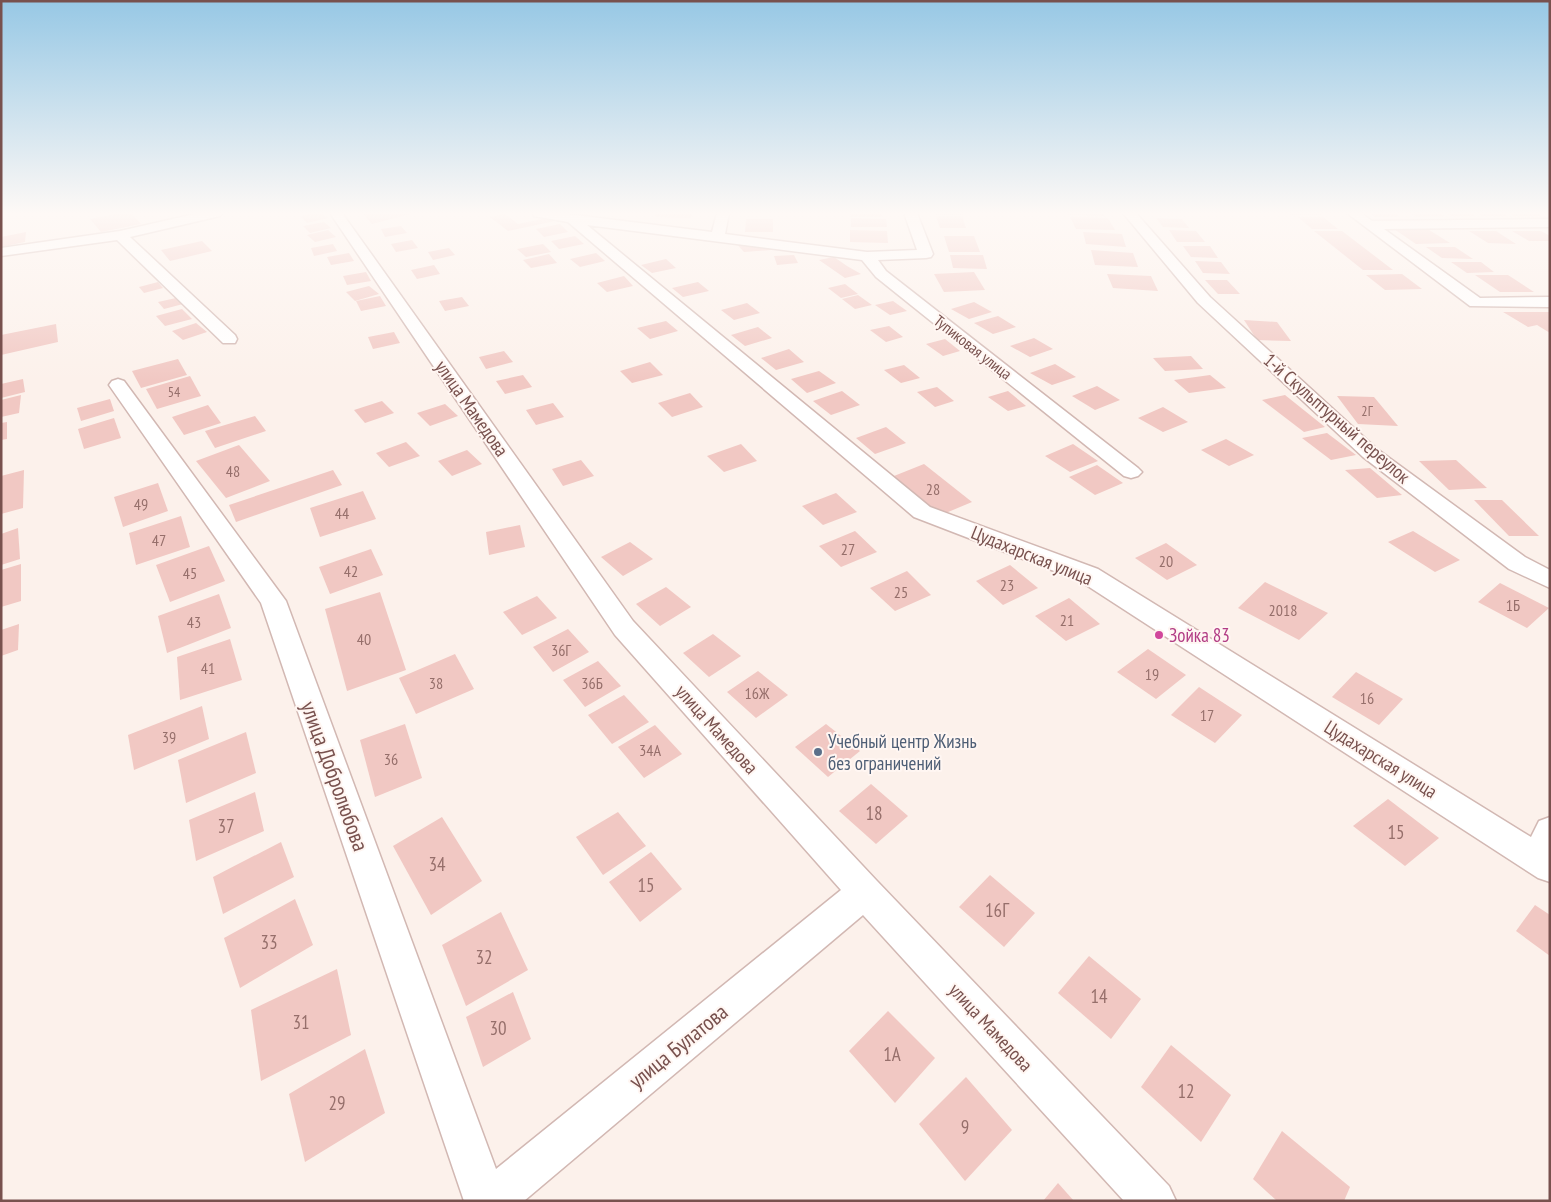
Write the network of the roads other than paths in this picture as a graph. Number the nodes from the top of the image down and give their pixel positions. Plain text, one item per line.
1 (156, 269) edge
2 (375, 269) edge
3 (632, 269) edge
4 (877, 269) edge
5 (1177, 269) edge
6 (1430, 269) edge
7 (1550, 302) edge
8 (229, 339) dead end
9 (118, 385) dead end
10 (1131, 472) dead end
11 (1550, 580) edge
12 (1546, 852) edge
13 (865, 892) junction
14 (488, 1201) edge
15 (1154, 1201) edge

1 - 8 street
2 - 13 street, улица Мамедова
3 - 12 street, Цудахарская улица
4 - 10 street, Тупиковая улица
5 - 11 street, 1-й Скульптурный переулок
6 - 7 street
9 - 14 street, улица Добролюбова
13 - 14 street, улица Булатова
13 - 15 street, улица Мамедова

